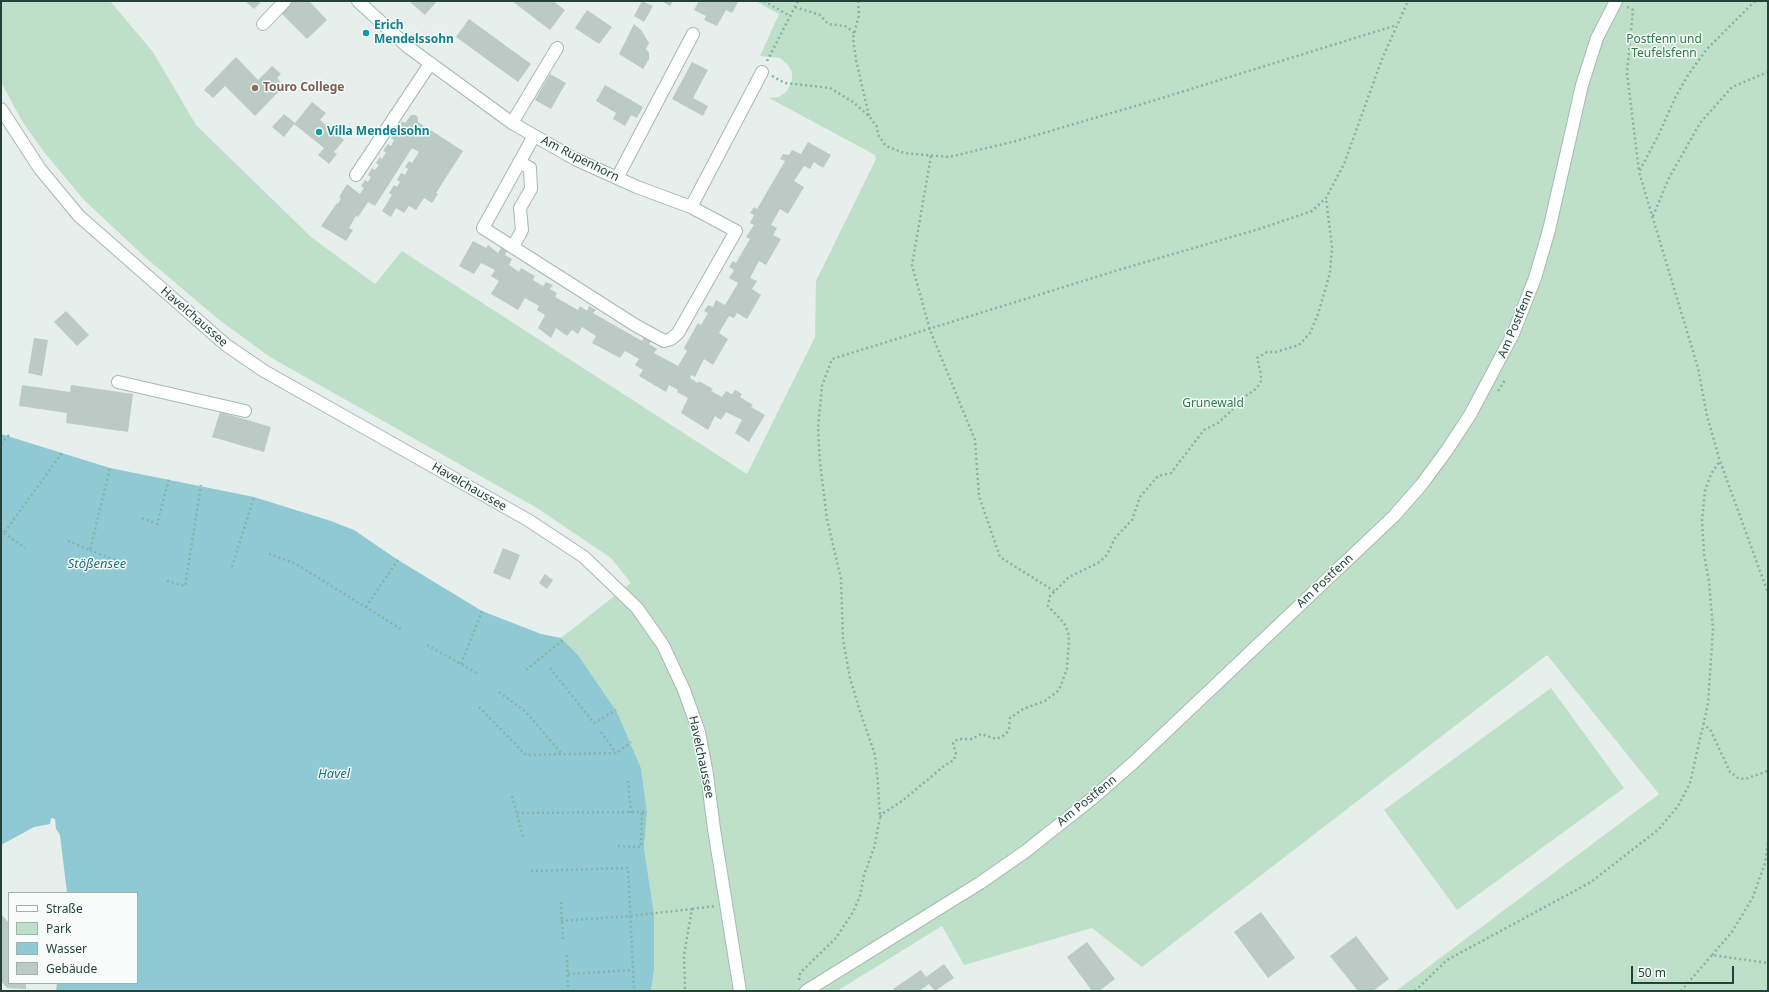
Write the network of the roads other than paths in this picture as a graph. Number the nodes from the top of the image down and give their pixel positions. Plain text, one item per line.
1 (285, 1) edge
2 (358, 1) edge
3 (1616, 1) edge
4 (263, 24) dead end
5 (693, 34) dead end
6 (556, 48) dead end
7 (430, 64) junction
8 (762, 72) road end
9 (1, 109) edge
10 (512, 123) junction
11 (534, 136) junction
12 (519, 162) junction
13 (356, 175) dead end
14 (617, 178) junction
15 (691, 207) junction
16 (513, 247) junction
17 (118, 382) dead end
18 (245, 411) dead end
19 (804, 988) edge
20 (740, 991) edge

1 - 4 street
2 - 7 street, Am Rupenhorn
3 - 19 street, Am Postfenn
5 - 14 street
6 - 10 street
7 - 10 street, Am Rupenhorn
7 - 13 street
8 - 15 street
9 - 20 street, Havelchaussee
10 - 11 street, Am Rupenhorn
11 - 12 street
11 - 14 street, Am Rupenhorn
12 - 16 street
12 - 16 street
14 - 15 street, Am Rupenhorn
15 - 16 street, Am Rupenhorn
17 - 18 street

